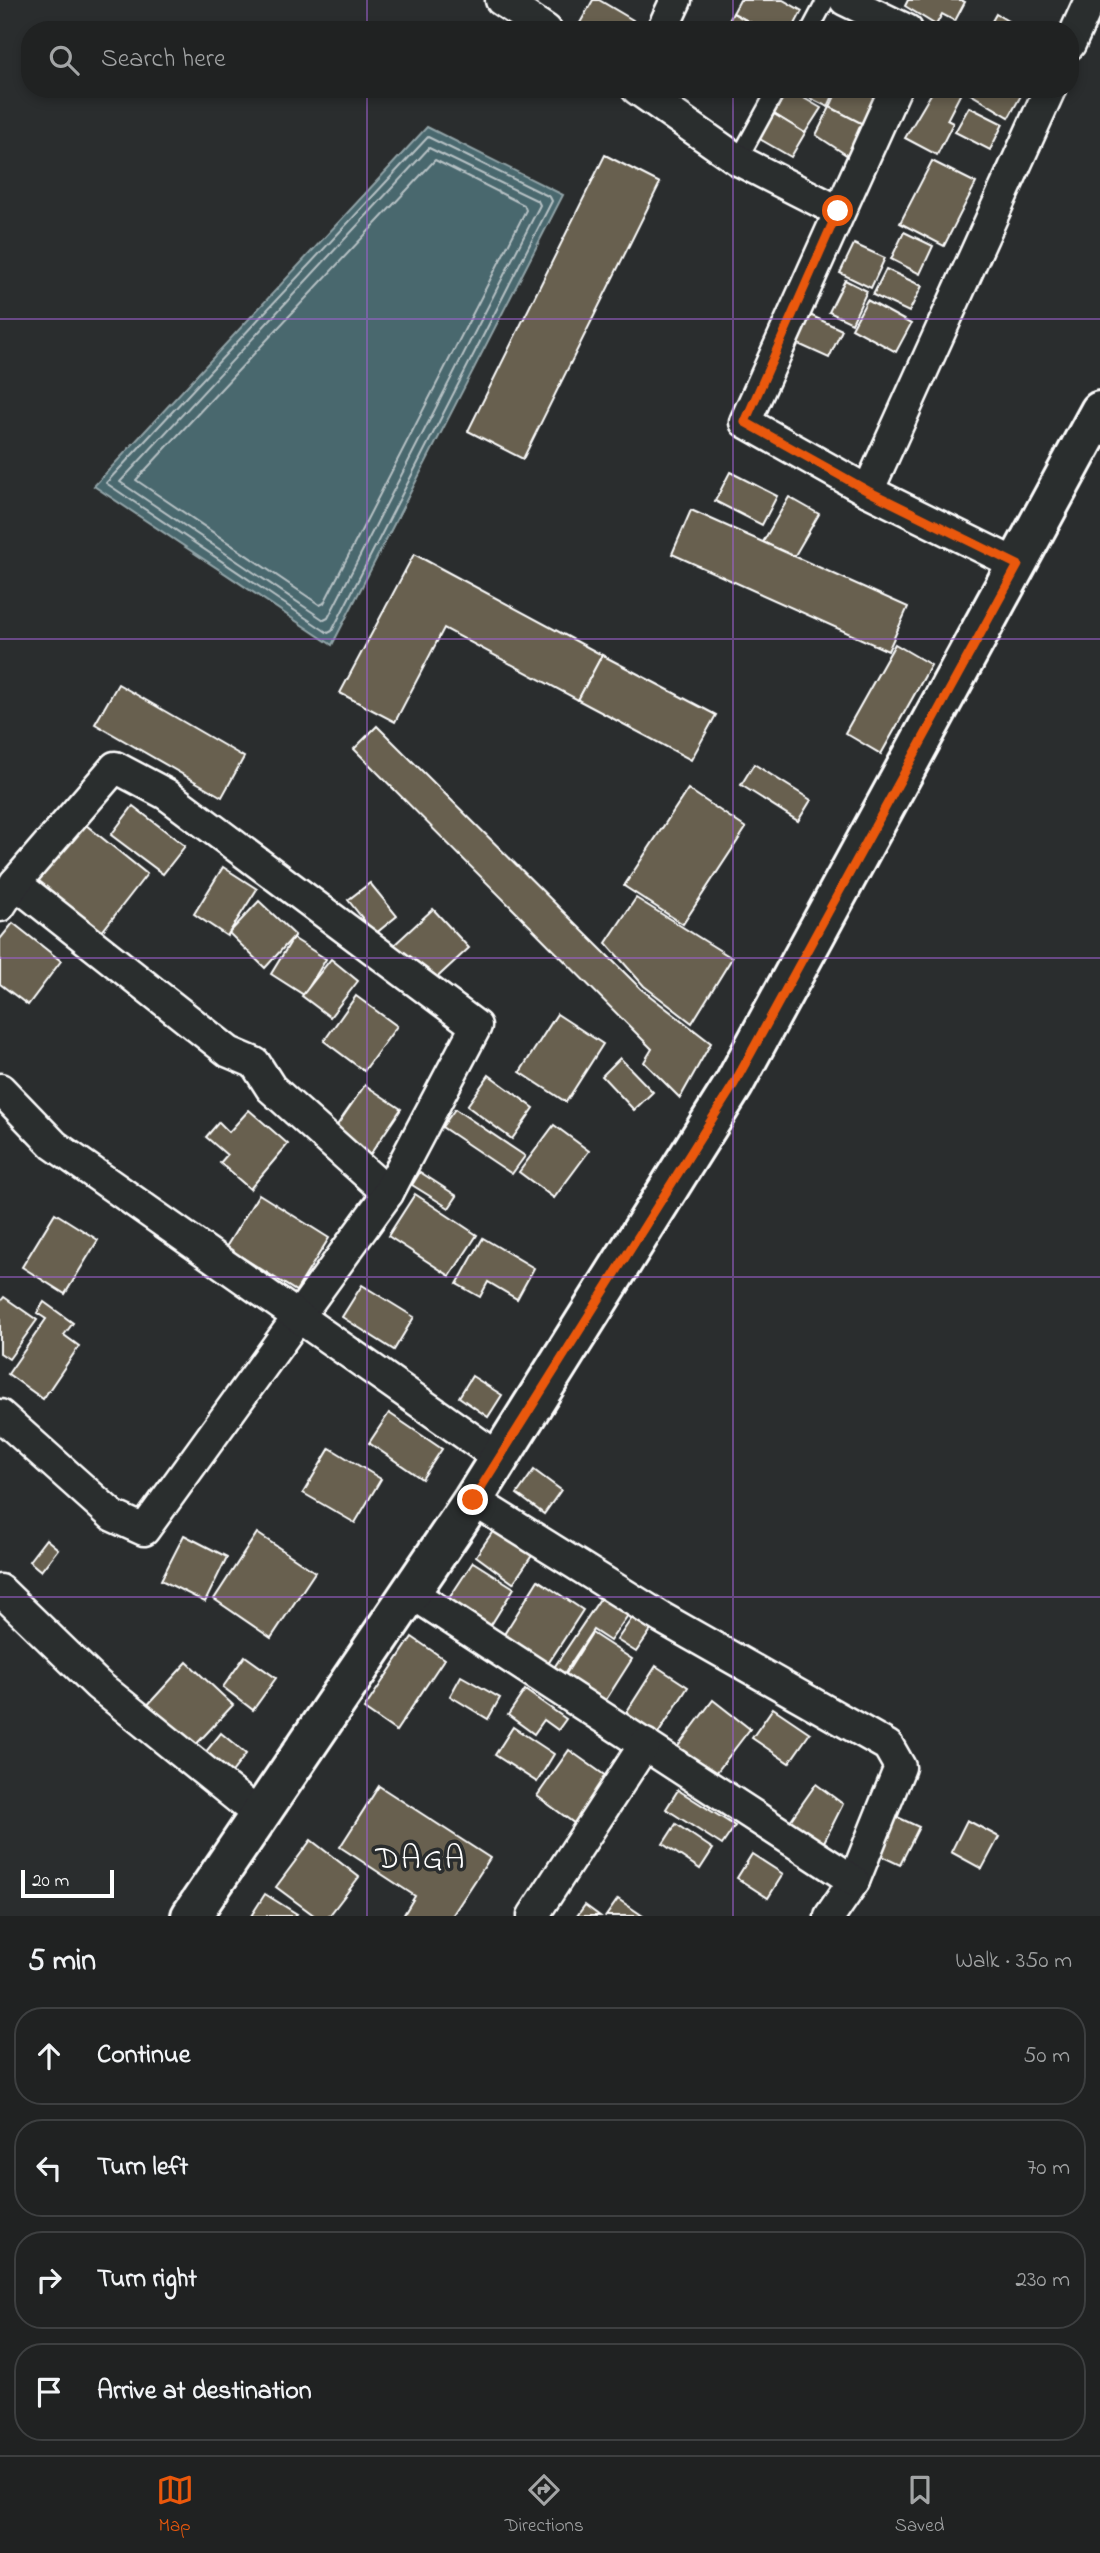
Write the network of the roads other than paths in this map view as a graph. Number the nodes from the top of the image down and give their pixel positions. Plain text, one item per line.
1 (501, 0) edge
2 (676, 0) edge
3 (826, 0) edge
4 (845, 0) edge
5 (1090, 0) edge
6 (532, 21) edge
7 (666, 21) edge
8 (815, 21) edge
9 (888, 21) edge
10 (1079, 24) edge
11 (650, 98) edge
12 (772, 98) edge
13 (891, 98) edge
14 (1046, 98) edge
15 (738, 160) junction
16 (838, 211) junction
17 (1100, 411) edge
18 (868, 491) junction
19 (1018, 565) junction
20 (7, 895) edge
21 (0, 1089) edge
22 (388, 1193) junction
23 (298, 1317) junction
24 (0, 1415) edge
25 (499, 1458) junction
26 (473, 1500) junction
27 (0, 1590) edge
28 (410, 1592) junction
29 (645, 1744) junction
30 (259, 1815) junction
31 (853, 1881) junction
32 (191, 1916) edge
33 (534, 1916) edge
34 (830, 1916) edge

1 - 6 street
2 - 7 street
3 - 8 lane
4 - 9 street
5 - 10 street
11 - 15 street
12 - 15 lane
13 - 16 street
14 - 18 street
15 - 16 street
16 - 18 street
17 - 19 street
18 - 19 street
19 - 25 street
20 - 22 street
20 - 22 street
21 - 23 street
22 - 23 street
23 - 24 street
23 - 25 street
25 - 26 street
26 - 28 street
26 - 31 street
27 - 30 street
28 - 29 street
28 - 30 street
29 - 31 street
29 - 33 street
30 - 32 street
31 - 34 street

